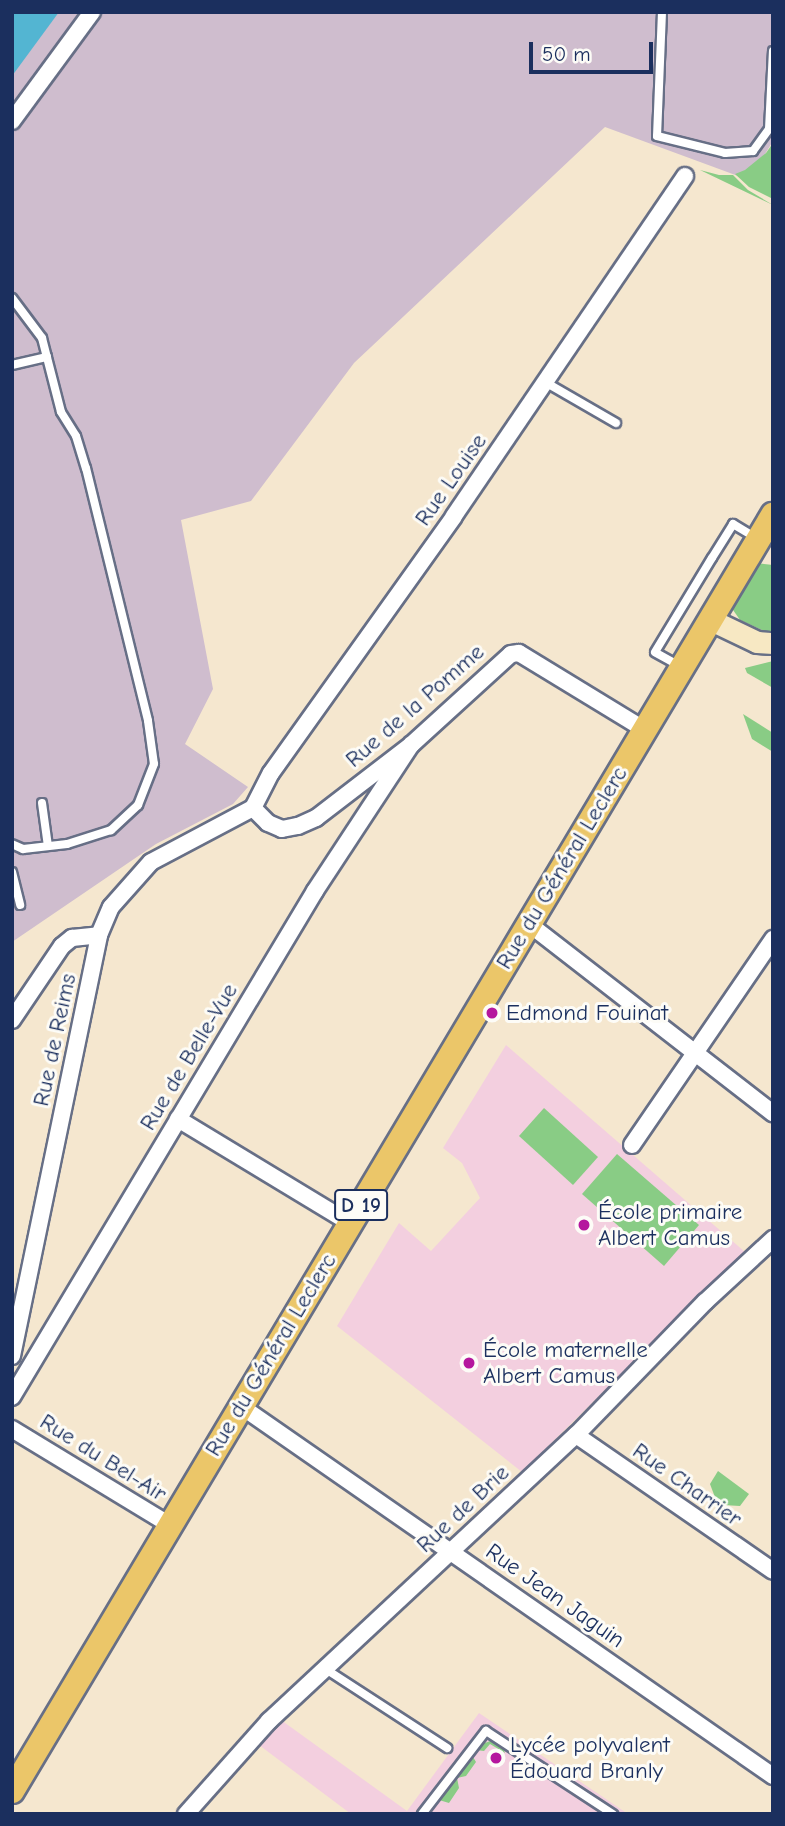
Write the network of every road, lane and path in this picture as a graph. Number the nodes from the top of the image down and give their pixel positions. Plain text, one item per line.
1 (92, 12) edge
2 (662, 12) edge
3 (773, 51) edge
4 (12, 121) edge
5 (685, 176) dead end
6 (12, 298) edge
7 (47, 357) junction
8 (12, 365) edge
9 (545, 382) junction
10 (616, 423) dead end
11 (773, 515) edge
12 (766, 543) edge
13 (711, 620) junction
14 (773, 643) edge
15 (682, 668) junction
16 (645, 730) junction
17 (411, 744) junction
18 (42, 803) dead end
19 (253, 808) junction
20 (12, 844) edge
21 (48, 846) junction
22 (12, 872) edge
23 (20, 905) dead end
24 (528, 924) junction
25 (99, 935) junction
26 (773, 939) edge
27 (12, 1020) edge
28 (694, 1053) junction
29 (773, 1113) edge
30 (178, 1119) junction
31 (632, 1145) dead end
32 (350, 1223) junction
33 (773, 1239) edge
34 (12, 1356) edge
35 (12, 1397) edge
36 (242, 1407) junction
37 (12, 1429) edge
38 (576, 1435) junction
39 (170, 1525) junction
40 (451, 1551) junction
41 (773, 1571) edge
42 (324, 1668) junction
43 (447, 1748) dead end
44 (773, 1776) edge
45 (12, 1791) edge
46 (186, 1814) edge
47 (422, 1814) edge
48 (613, 1814) edge

1 - 4 street
2 - 3 lane
5 - 9 street, Rue Louise
6 - 7 lane
7 - 8 lane
7 - 21 lane
9 - 10 lane
9 - 19 street, Rue Louise
11 - 12 main road, D 19
12 - 13 main road, Rue du Général Leclerc / D 19
12 - 15 lane
13 - 14 street
13 - 15 main road, Rue du Général Leclerc / D 19
15 - 16 main road, Rue du Général Leclerc / D 19
16 - 17 street, Rue de la Pomme
16 - 24 main road, Rue du Général Leclerc / D 19
17 - 19 street, Rue de la Pomme
17 - 30 street, Rue de Belle-Vue
18 - 21 lane
19 - 25 street, Rue de Reims
20 - 21 lane
22 - 23 lane
24 - 28 street
24 - 32 main road, Rue du Général Leclerc / D 19
25 - 27 street
25 - 34 street, Rue de Reims
26 - 28 street
28 - 29 street
28 - 31 street
30 - 32 street
30 - 35 street, Rue de Belle-Vue
32 - 36 main road, Rue du Général Leclerc / D 19
33 - 38 street, Rue de Brie
36 - 39 main road, Rue du Général Leclerc / D 19
36 - 40 street, Rue Jean Jaguin
37 - 39 street, Rue du Bel-Air
38 - 40 street, Rue de Brie
38 - 41 street, Rue Charrier
39 - 45 main road, Rue du Général Leclerc / D 19
40 - 42 street, Rue de Brie
40 - 44 street, Rue Jean Jaguin
42 - 43 lane
42 - 46 street, Rue de Brie
47 - 48 lane

